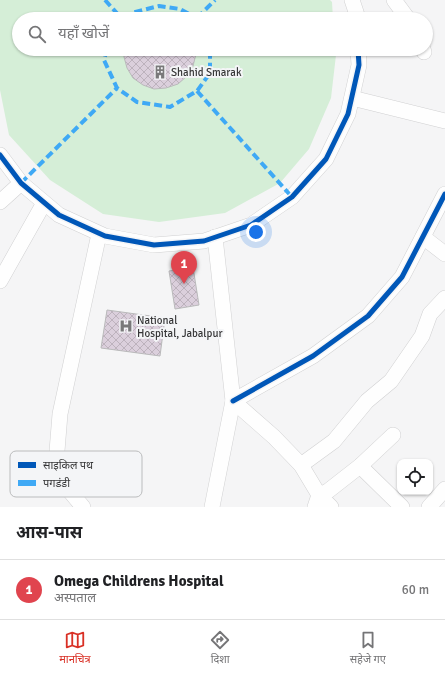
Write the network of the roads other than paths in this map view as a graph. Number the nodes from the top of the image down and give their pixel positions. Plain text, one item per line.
1 (352, 0) edge
2 (394, 0) edge
3 (356, 12) edge
4 (403, 12) edge
5 (358, 56) edge
6 (352, 98) junction
7 (445, 121) edge
8 (0, 156) edge
9 (21, 183) junction
10 (445, 194) edge
11 (0, 202) edge
12 (44, 203) junction
13 (99, 234) junction
14 (215, 237) junction
15 (423, 237) junction
16 (445, 254) edge
17 (0, 281) edge
18 (445, 298) edge
19 (233, 401) junction
20 (393, 436) dead end
21 (57, 451) edge
22 (301, 465) junction
23 (360, 466) junction
24 (445, 489) edge
25 (75, 497) edge
26 (317, 501) edge
27 (83, 507) edge
28 (212, 507) edge
29 (331, 507) edge
30 (402, 507) edge
31 (429, 507) edge

1 - 3 street
2 - 4 street
5 - 6 street
6 - 7 street
6 - 14 street
8 - 9 street
9 - 11 street
9 - 12 street
10 - 15 street
12 - 13 street
12 - 17 street
13 - 14 street
13 - 21 street
14 - 19 street
15 - 16 street
15 - 19 street
18 - 22 street
19 - 22 street
19 - 28 street
20 - 23 street
22 - 26 street
23 - 26 street
23 - 30 street
24 - 31 street
25 - 27 street
26 - 29 street

